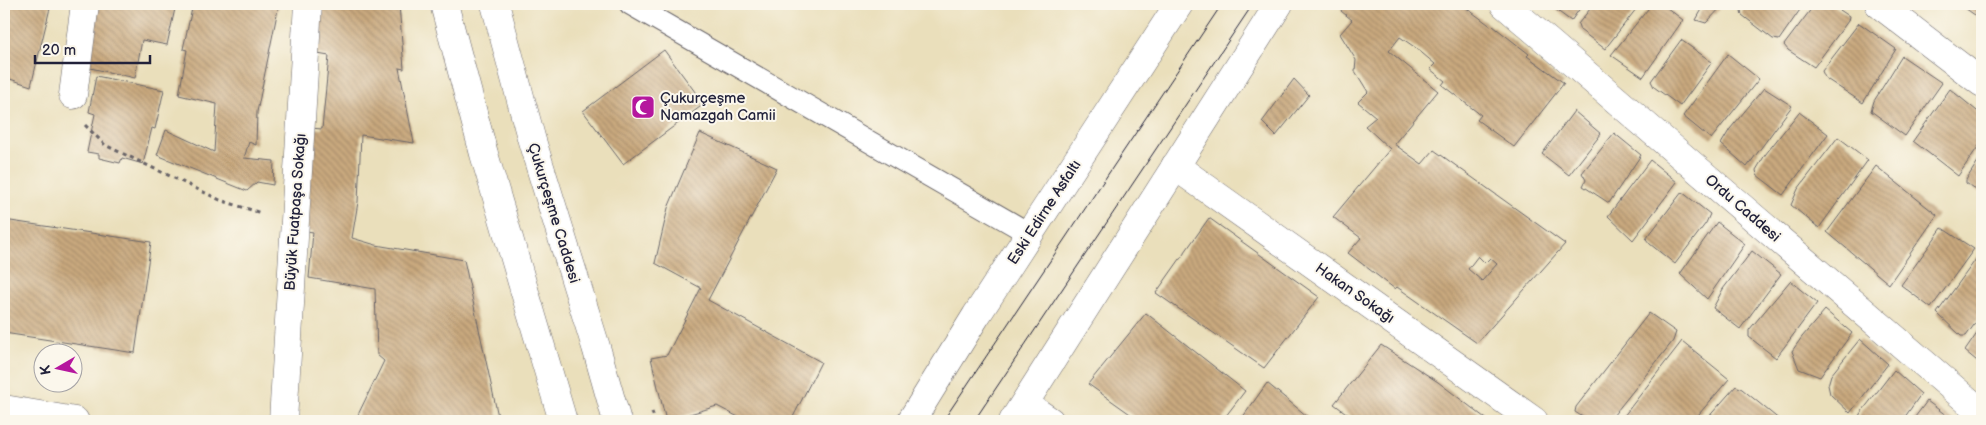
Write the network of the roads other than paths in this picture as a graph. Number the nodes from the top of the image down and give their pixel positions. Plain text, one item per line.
1 (85, 4) edge
2 (308, 4) edge
3 (444, 4) edge
4 (495, 4) edge
5 (630, 4) edge
6 (1179, 4) edge
7 (1279, 4) edge
8 (1504, 4) edge
9 (1879, 4) edge
10 (1982, 83) edge
11 (73, 95) road end
12 (1175, 166) junction
13 (1030, 234) junction
14 (4, 409) edge
15 (1019, 413) edge
16 (1982, 413) edge
17 (75, 421) edge
18 (283, 421) edge
19 (563, 421) edge
20 (617, 421) edge
21 (911, 421) edge
22 (1050, 421) edge
23 (1534, 421) edge

1 - 11 main road
2 - 18 main road, Büyük Fuatpaşa Sokağı
3 - 19 main road
4 - 20 main road, Çukurçeşme Caddesi
5 - 13 lane
6 - 13 main road, Eski Edirne Asfaltı
7 - 12 main road
8 - 16 main road, Ordu Caddesi
9 - 10 main road
12 - 15 main road
12 - 23 main road, Hakan Sokağı
13 - 21 main road, Eski Edirne Asfaltı
14 - 17 main road
15 - 22 main road

